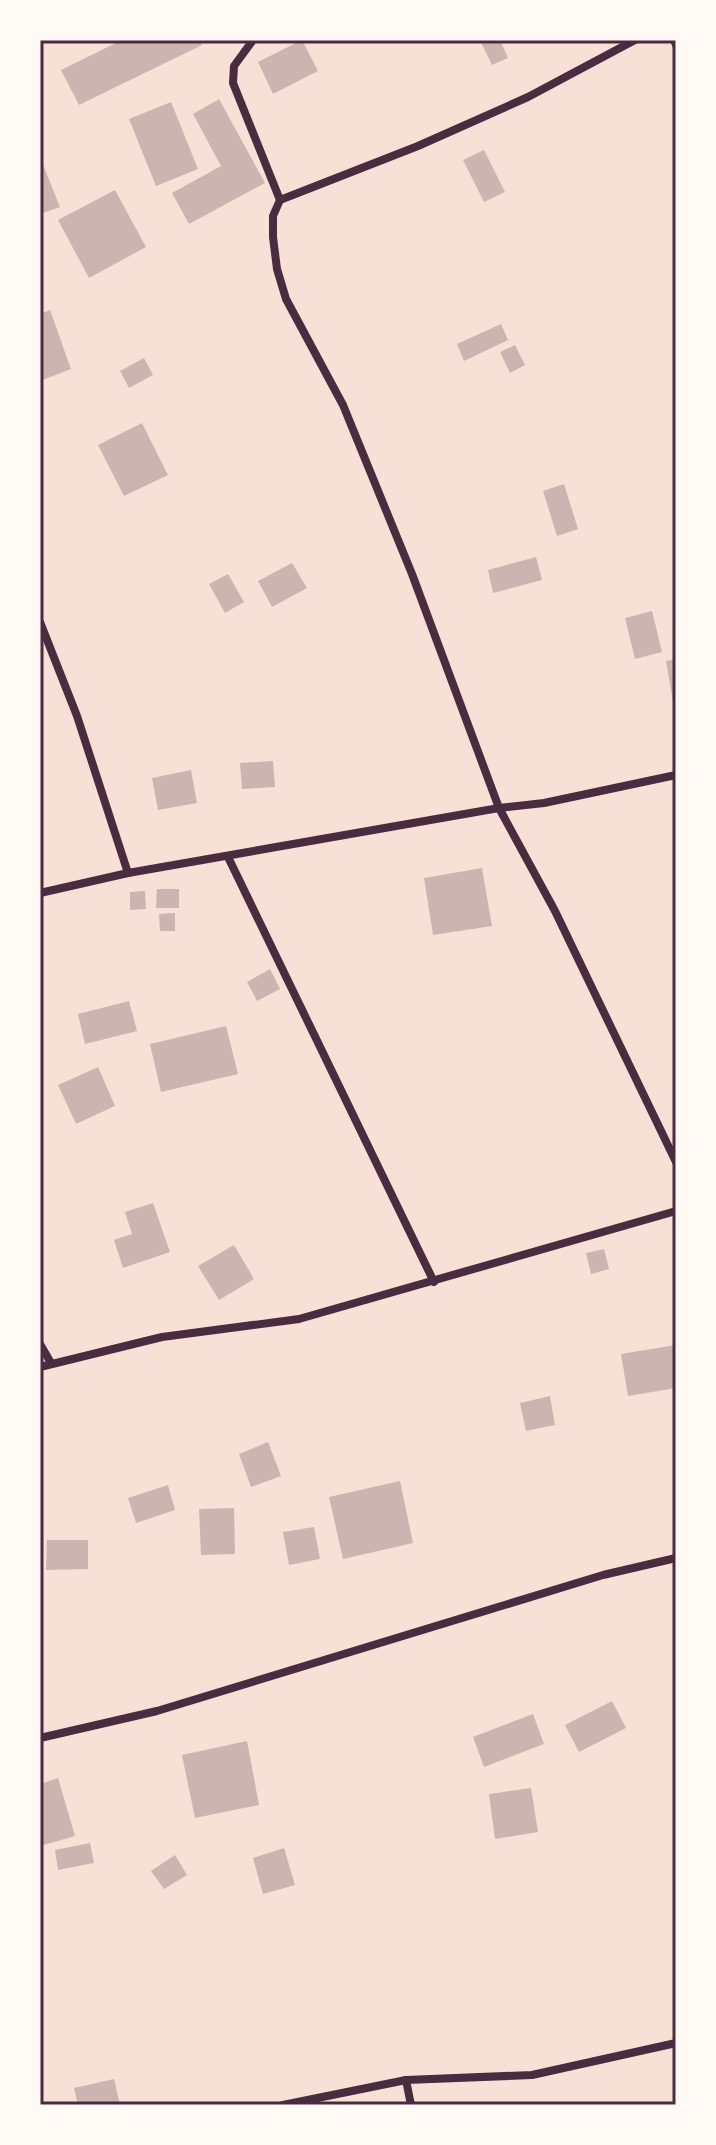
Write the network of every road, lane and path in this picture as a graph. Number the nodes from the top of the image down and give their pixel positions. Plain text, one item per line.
1 (253, 40) edge
2 (635, 40) edge
3 (280, 200) junction
4 (40, 622) edge
5 (676, 775) edge
6 (499, 808) junction
7 (228, 857) junction
8 (128, 873) junction
9 (40, 893) edge
10 (676, 1162) edge
11 (676, 1211) edge
12 (434, 1282) junction
13 (40, 1344) edge
14 (51, 1363) junction
15 (40, 1367) edge
16 (676, 1558) edge
17 (40, 1738) edge
18 (676, 2043) edge
19 (406, 2080) junction
20 (283, 2105) edge
21 (411, 2105) edge

1 - 3 street
2 - 3 street
3 - 6 street
4 - 8 street
5 - 6 street
6 - 7 street
6 - 10 street
7 - 8 street
7 - 12 street
8 - 9 street
11 - 12 street
12 - 14 street
13 - 14 street
14 - 15 street
16 - 17 street
18 - 19 street
19 - 20 street
19 - 21 street

